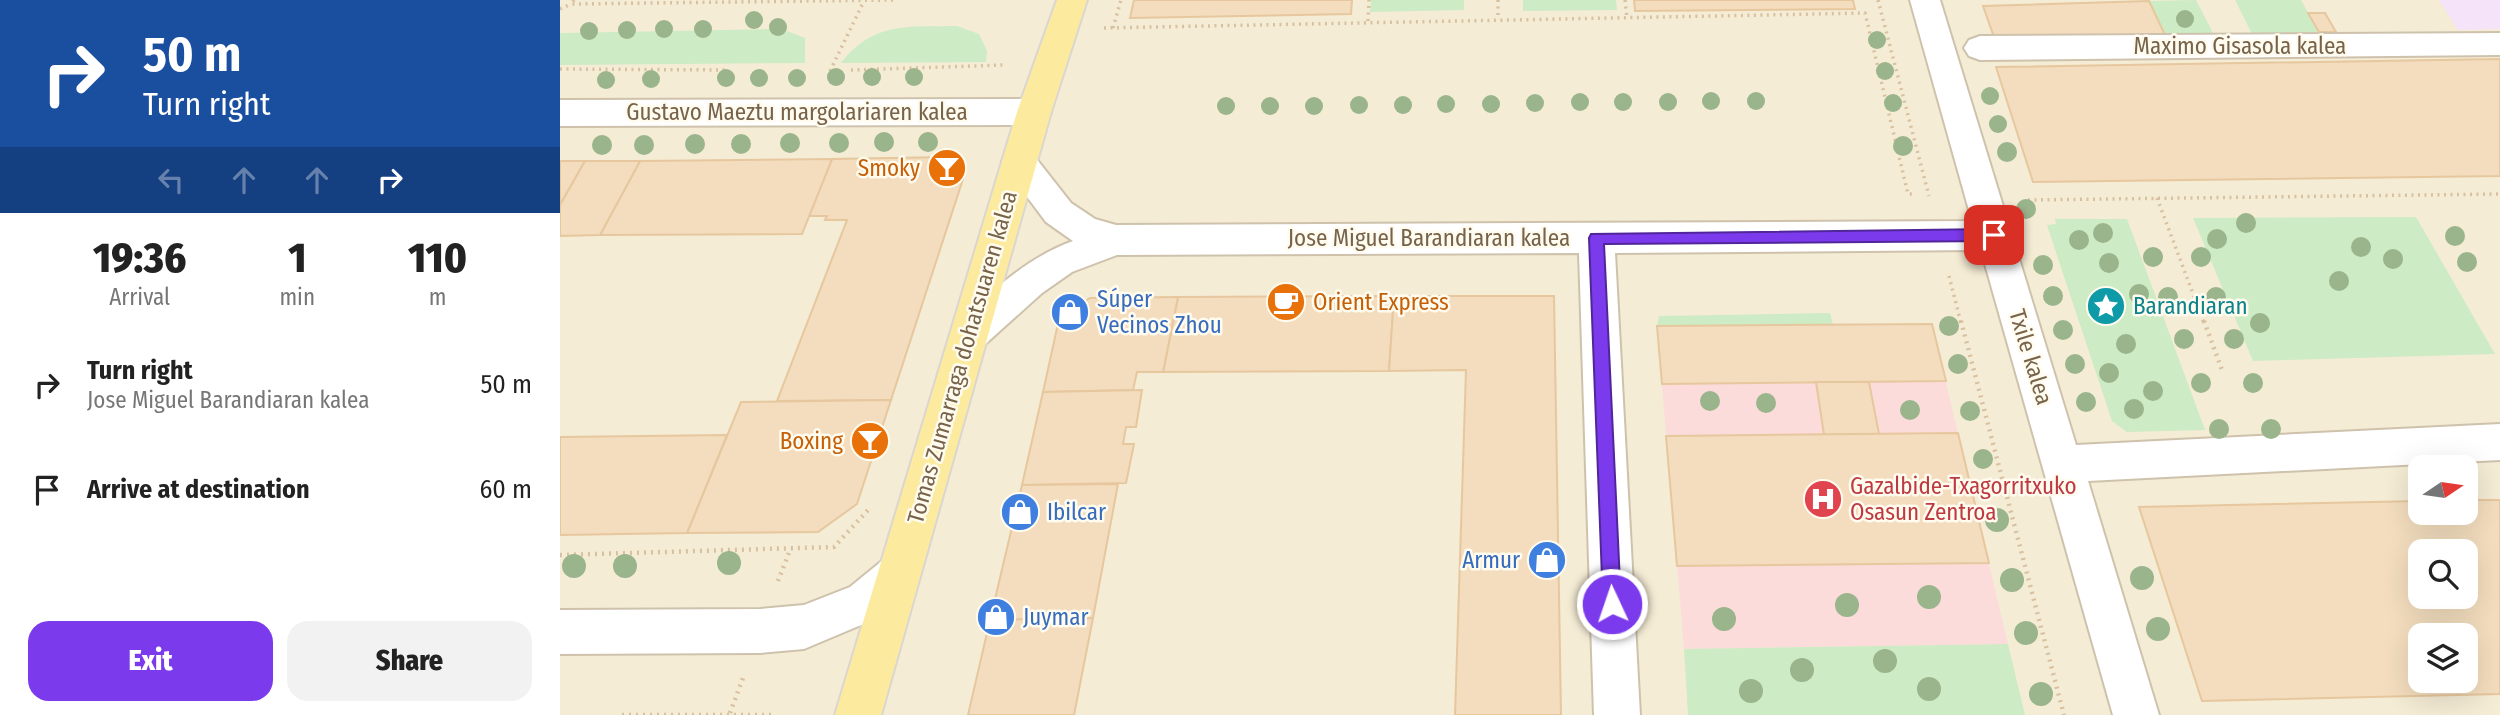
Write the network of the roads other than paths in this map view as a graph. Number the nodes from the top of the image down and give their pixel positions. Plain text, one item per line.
1 (1925, 0) edge
2 (1068, 13) edge
3 (2500, 44) edge
4 (1980, 48) dead end
5 (1034, 112) junction
6 (560, 113) edge
7 (1019, 161) junction
8 (1994, 235) junction
9 (1596, 238) junction
10 (1116, 240) junction
11 (969, 335) junction
12 (2500, 442) edge
13 (2063, 464) junction
14 (898, 575) junction
15 (560, 632) edge
16 (858, 715) edge
17 (1617, 715) edge
18 (2136, 715) edge

1 - 8 street, Txile kalea
2 - 5 main road, Tomas Zumarraga dohatsuaren kalea
3 - 4 street, Maximo Gisasola kalea
5 - 6 street, Gustavo Maeztu margolariaren kalea
5 - 7 main road, Tomas Zumarraga dohatsuaren kalea
7 - 10 street, Jose Miguel Barandiaran kalea
7 - 11 main road, Tomas Zumarraga dohatsuaren kalea
8 - 9 street, Jose Miguel Barandiaran kalea
8 - 13 street, Txile kalea
9 - 10 street, Jose Miguel Barandiaran kalea
9 - 17 street
10 - 11 street, Jose Miguel Barandiaran kalea
11 - 14 main road, Tomas Zumarraga dohatsuaren kalea
12 - 13 street
13 - 18 street, Txile kalea
14 - 15 street
14 - 16 main road, Tomas Zumarraga dohatsuaren kalea

